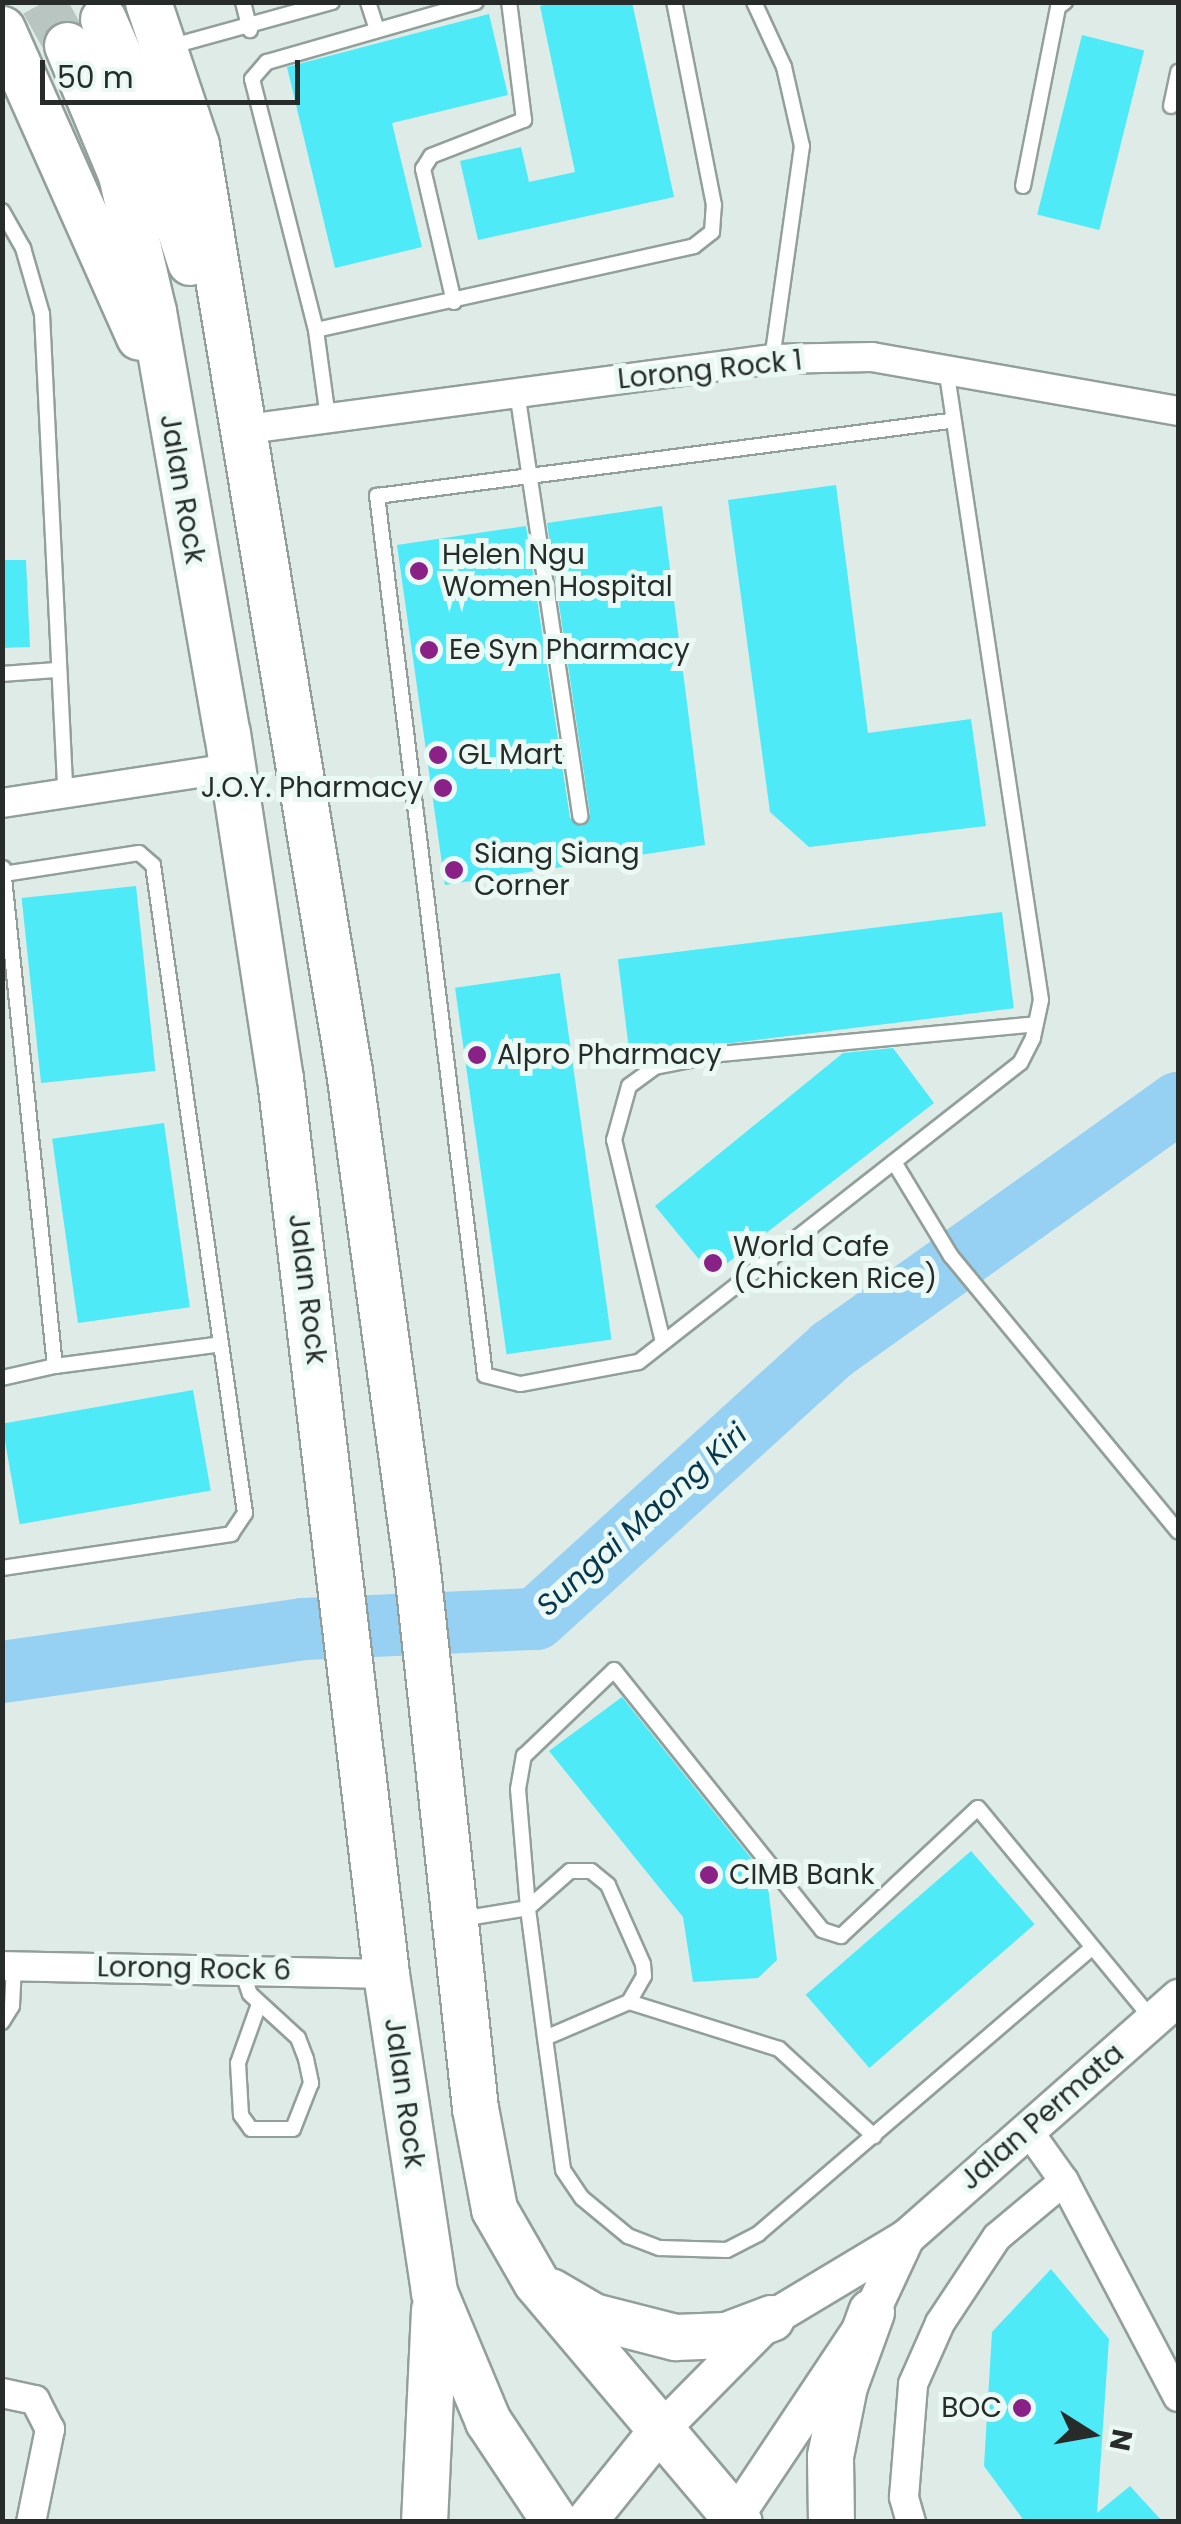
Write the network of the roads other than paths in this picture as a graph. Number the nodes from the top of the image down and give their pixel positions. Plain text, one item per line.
1 (148, 2) edge
2 (243, 2) edge
3 (332, 2) edge
4 (368, 2) edge
5 (476, 2) edge
6 (509, 2) edge
7 (674, 2) edge
8 (754, 2) edge
9 (1065, 2) edge
10 (2, 29) edge
11 (250, 30) junction
12 (377, 30) junction
13 (167, 48) junction
14 (1178, 72) edge
15 (1171, 106) dead end
16 (1023, 186) dead end
17 (2, 211) edge
18 (454, 302) junction
19 (316, 330) junction
20 (772, 359) junction
21 (946, 366) junction
22 (161, 379) junction
23 (517, 392) junction
24 (1178, 411) edge
25 (328, 418) junction
26 (949, 421) junction
27 (240, 430) junction
28 (528, 477) junction
29 (56, 670) junction
30 (2, 674) edge
31 (232, 768) junction
32 (65, 790) junction
33 (2, 802) edge
34 (580, 816) dead end
35 (3, 871) edge
36 (1036, 1024) junction
37 (20, 1046) junction
38 (2, 1048) edge
39 (894, 1162) junction
40 (663, 1342) junction
41 (222, 1344) junction
42 (56, 1366) junction
43 (2, 1378) edge
44 (1178, 1531) edge
45 (2, 1568) edge
46 (528, 1908) junction
47 (457, 1920) junction
48 (1090, 1949) junction
49 (8, 1965) edge
50 (242, 1971) junction
51 (386, 1974) junction
52 (629, 2002) junction
53 (259, 2004) junction
54 (1166, 2008) edge
55 (2, 2022) edge
56 (545, 2038) junction
57 (1028, 2129) junction
58 (874, 2136) junction
59 (1064, 2181) junction
60 (906, 2237) junction
61 (536, 2282) junction
62 (434, 2292) junction
63 (871, 2312) junction
64 (770, 2318) junction
65 (2, 2392) edge
66 (1178, 2397) edge
67 (658, 2432) junction
68 (735, 2520) edge
69 (31, 2522) edge
70 (424, 2522) edge
71 (555, 2522) edge
72 (586, 2522) edge
73 (831, 2522) edge
74 (910, 2522) edge

1 - 13 main road, Jalan Rock
2 - 11 lane
3 - 11 lane
4 - 12 lane
5 - 12 lane
6 - 18 lane
7 - 18 lane
8 - 20 lane
9 - 16 lane
10 - 22 main road
11 - 13 lane
12 - 19 lane
13 - 27 main road, Jalan Rock
14 - 15 lane
17 - 29 lane
18 - 19 lane
19 - 25 lane
20 - 21 street, Lorong Rock 1
20 - 23 street, Lorong Rock 1
21 - 24 street, Lorong Rock 1
21 - 26 lane
22 - 27 main road, Jalan Rock
22 - 31 main road, Jalan Rock
23 - 25 street, Lorong Rock 1
23 - 28 lane
25 - 27 street, Lorong Rock 1
26 - 28 lane
26 - 36 lane
27 - 47 main road, Jalan Rock
28 - 34 lane
28 - 40 lane
29 - 30 lane
29 - 32 lane
31 - 32 street
31 - 51 main road, Jalan Rock
32 - 33 street
35 - 37 lane
35 - 41 lane
36 - 39 lane
36 - 40 lane
37 - 38 lane
37 - 42 lane
39 - 40 lane
39 - 44 lane
41 - 42 lane
41 - 45 lane
42 - 43 lane
46 - 47 lane
46 - 48 lane
46 - 52 lane
46 - 56 lane
47 - 61 main road, Jalan Rock
48 - 54 lane
48 - 58 lane
49 - 50 street, Lorong Rock 6
49 - 55 lane
50 - 51 street, Lorong Rock 6
50 - 53 lane
51 - 62 main road, Jalan Rock
52 - 56 lane
52 - 58 lane
53 - 53 lane
54 - 57 street, Jalan Permata
56 - 58 lane
57 - 59 street
57 - 60 street, Jalan Permata
59 - 66 street
59 - 74 street
60 - 63 street
60 - 64 street
61 - 64 main road
61 - 67 main road, Jalan Rock
62 - 70 main road
62 - 71 main road, Jalan Rock
63 - 68 street
63 - 73 main road
64 - 67 street
65 - 69 street
67 - 68 main road, Jalan Rock
67 - 72 main road

